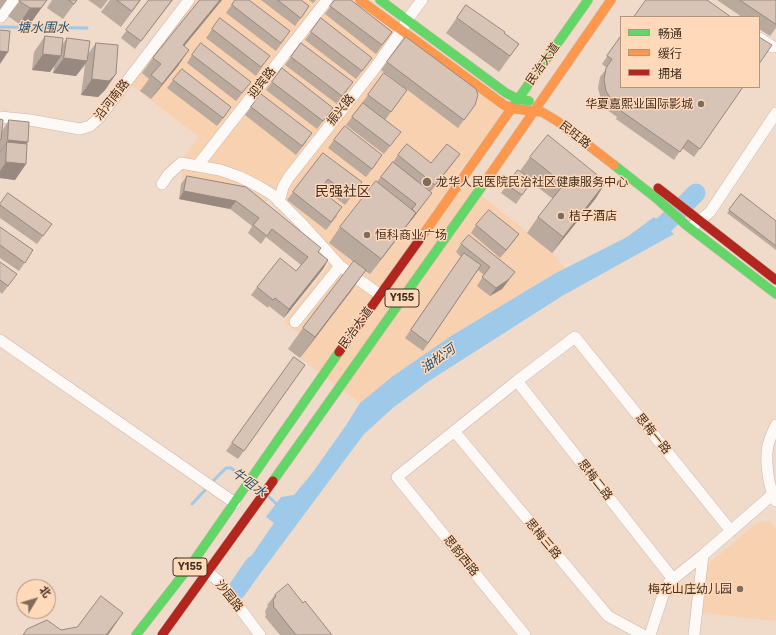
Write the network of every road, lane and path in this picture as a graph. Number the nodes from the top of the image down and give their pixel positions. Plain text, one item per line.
1 (14, 0) edge
2 (189, 0) edge
3 (327, 0) edge
4 (360, 0) edge
5 (380, 0) edge
6 (422, 0) edge
7 (588, 0) edge
8 (611, 0) edge
9 (1, 17) dead end
10 (407, 20) junction
11 (402, 30) junction
12 (760, 39) edge
13 (773, 48) edge
14 (518, 99) junction
15 (545, 103) junction
16 (512, 108) junction
17 (535, 110) junction
18 (776, 113) edge
19 (0, 117) edge
20 (198, 166) junction
21 (649, 181) dead end
22 (162, 184) dead end
23 (279, 202) junction
24 (697, 219) junction
25 (688, 227) junction
26 (340, 266) junction
27 (776, 280) edge
28 (776, 294) edge
29 (380, 295) junction
30 (295, 322) dead end
31 (0, 340) edge
32 (517, 381) junction
33 (776, 425) edge
34 (454, 431) junction
35 (774, 498) edge
36 (237, 499) junction
37 (731, 530) junction
38 (702, 555) junction
39 (193, 562) junction
40 (208, 572) junction
41 (673, 578) junction
42 (136, 635) edge
43 (162, 635) edge
44 (260, 635) edge
45 (526, 635) edge
46 (643, 635) edge
47 (650, 635) edge
48 (694, 635) edge

1 - 9 street
2 - 19 street, 沿河南路
3 - 20 street, 迎宾路
4 - 11 main road, 民旺路
5 - 10 main road
6 - 10 street, 振兴路
7 - 14 main road, 民治大道 / Y155
8 - 15 main road, 民治大道 / Y155
10 - 11 street, 振兴路
10 - 14 main road
11 - 16 main road, 民旺路
11 - 23 street, 振兴路
12 - 13 street
14 - 15 main road
14 - 16 main road, 民治大道 / Y155
15 - 17 main road, 民治大道 / Y155
16 - 17 main road, 民旺路
16 - 29 main road, 民治大道 / Y155
17 - 25 main road, 民旺路
17 - 40 main road, 民治大道 / Y155
18 - 24 street
20 - 22 street
20 - 23 street
21 - 24 main road
23 - 26 street
24 - 25 street
24 - 27 main road
25 - 28 main road, 民旺路
26 - 29 street
26 - 30 street
29 - 36 main road, 民治大道 / Y155
31 - 36 street
32 - 34 street
32 - 37 street, 思梅一路
32 - 41 street, 思梅二路
33 - 35 street
34 - 45 street, 思韵西路
34 - 46 street, 思梅三路
35 - 37 street
36 - 39 main road, 民治大道 / Y155
37 - 38 street
38 - 41 street
38 - 48 street
39 - 40 street, 沙园路
39 - 42 main road, 民治大道 / Y155
40 - 43 main road, 民治大道 / Y155
40 - 44 street, 沙园路
41 - 47 street

